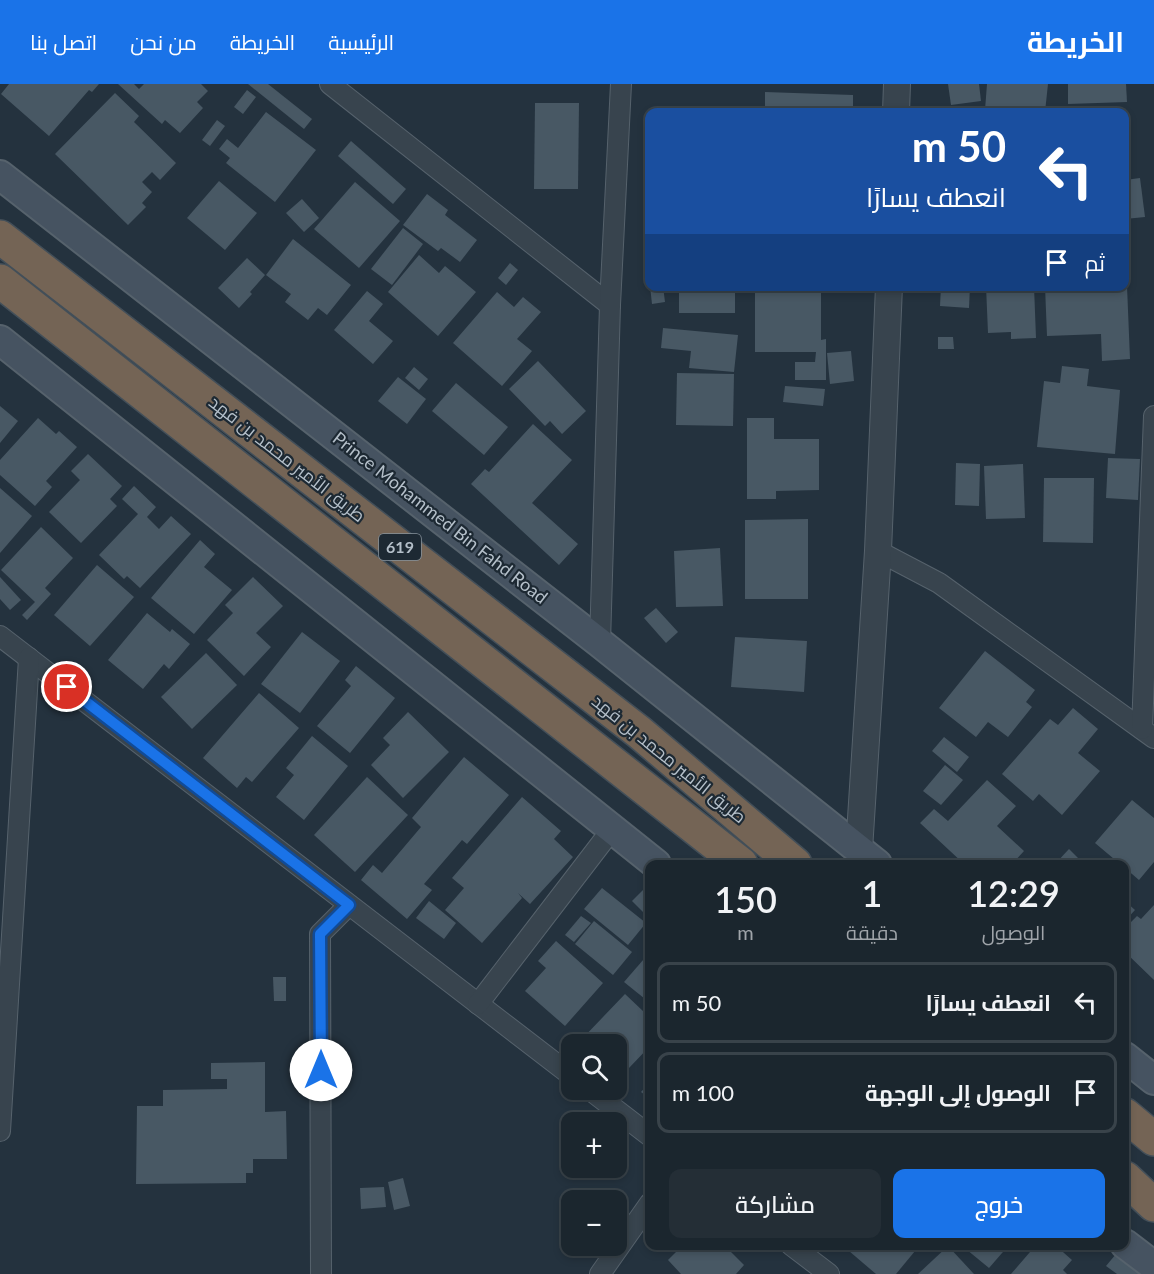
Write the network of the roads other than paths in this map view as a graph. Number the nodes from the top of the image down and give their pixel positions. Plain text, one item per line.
1 (330, 84) edge
2 (621, 84) edge
3 (897, 84) edge
4 (896, 108) edge
5 (0, 175) edge
6 (0, 237) edge
7 (0, 281) edge
8 (889, 291) edge
9 (610, 305) junction
10 (0, 340) edge
11 (1154, 416) edge
12 (878, 551) junction
13 (0, 636) edge
14 (600, 643) junction
15 (29, 658) junction
16 (1148, 733) edge
17 (613, 828) junction
18 (868, 857) edge
19 (651, 860) edge
20 (736, 860) edge
21 (790, 860) edge
22 (349, 905) junction
23 (478, 1004) junction
24 (1129, 1060) edge
25 (561, 1068) edge
26 (1154, 1080) edge
27 (603, 1100) edge
28 (1129, 1112) edge
29 (1129, 1118) edge
30 (1154, 1128) edge
31 (0, 1131) edge
32 (645, 1132) edge
33 (1154, 1139) edge
34 (1129, 1180) edge
35 (1129, 1181) edge
36 (1154, 1199) edge
37 (1154, 1205) edge
38 (645, 1210) edge
39 (1129, 1247) edge
40 (798, 1250) edge
41 (1154, 1266) edge
42 (321, 1274) edge
43 (600, 1274) edge
44 (829, 1274) edge

1 - 9 street
2 - 9 street
3 - 4 street
5 - 14 main road, Prince Mohammed Bin Fahd Road
6 - 21 highway, طريق الأمير محمد بن فهد / 619
7 - 20 highway, طريق الأمير محمد بن فهد / 619
8 - 12 street
9 - 14 street
10 - 17 main road
11 - 16 street
12 - 16 street
12 - 18 street
13 - 15 street
14 - 18 main road, Prince Mohammed Bin Fahd Road
15 - 22 street
15 - 31 street
17 - 19 main road
17 - 23 street
22 - 23 street
22 - 42 street
23 - 25 street
24 - 26 main road
27 - 32 street
28 - 30 highway
29 - 33 highway
34 - 36 highway
35 - 37 highway
38 - 43 street
39 - 41 main road
40 - 44 street

